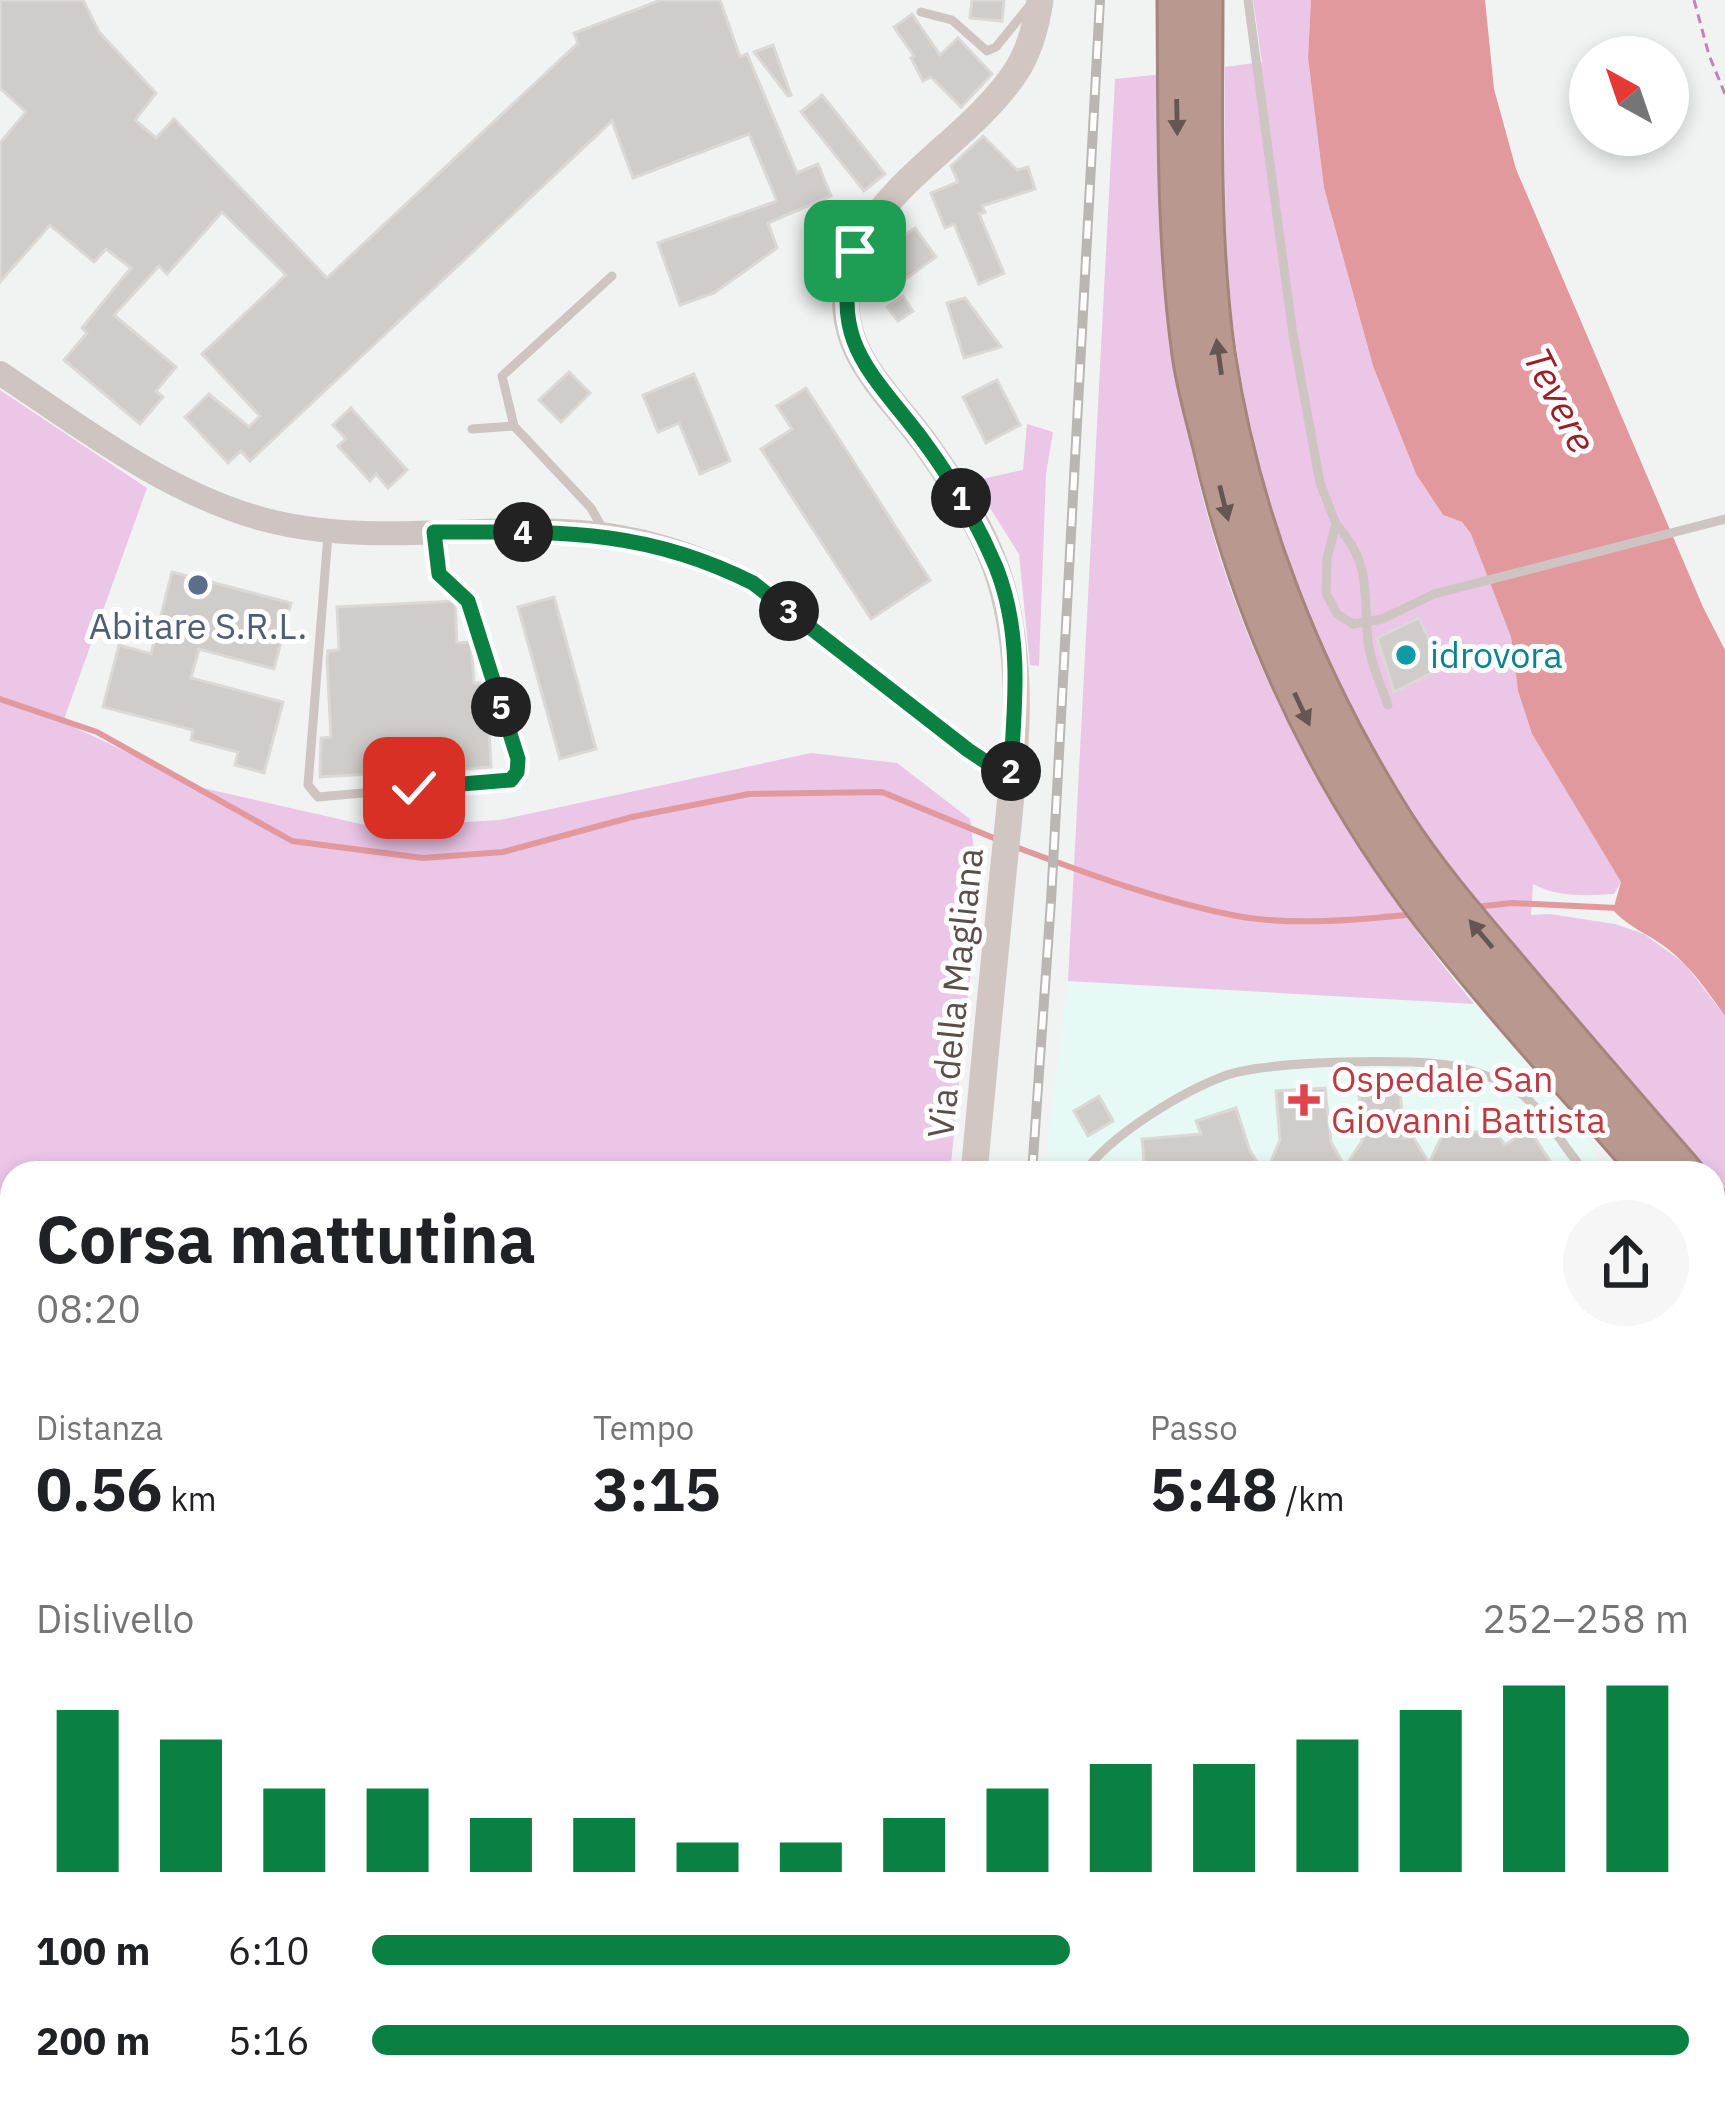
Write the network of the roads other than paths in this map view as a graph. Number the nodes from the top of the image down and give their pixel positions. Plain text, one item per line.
1 (1038, 0) edge
2 (1175, 0) edge
3 (1205, 0) edge
4 (1248, 0) edge
5 (921, 12) dead end
6 (612, 276) dead end
7 (0, 373) edge
8 (514, 426) junction
9 (472, 429) dead end
10 (1725, 519) edge
11 (1336, 524) junction
12 (328, 528) junction
13 (434, 532) junction
14 (607, 536) junction
15 (1268, 597) junction
16 (1388, 705) dead end
17 (1010, 778) junction
18 (975, 1161) edge
19 (1096, 1161) edge
20 (1576, 1161) edge
21 (1640, 1161) edge
22 (1676, 1161) edge

1 - 5 lane
1 - 17 main road, Via della Magliana
2 -> 15 highway
15 -> 3 highway
4 - 11 lane
6 - 8 lane
7 - 12 street
8 - 9 lane
8 - 14 lane
10 - 11 lane, bridge
11 - 16 lane
12 - 13 street
12 - 13 lane
13 - 14 street
14 - 17 street
15 -> 21 highway
22 -> 15 highway
17 - 18 main road, Via della Magliana
19 - 20 lane

